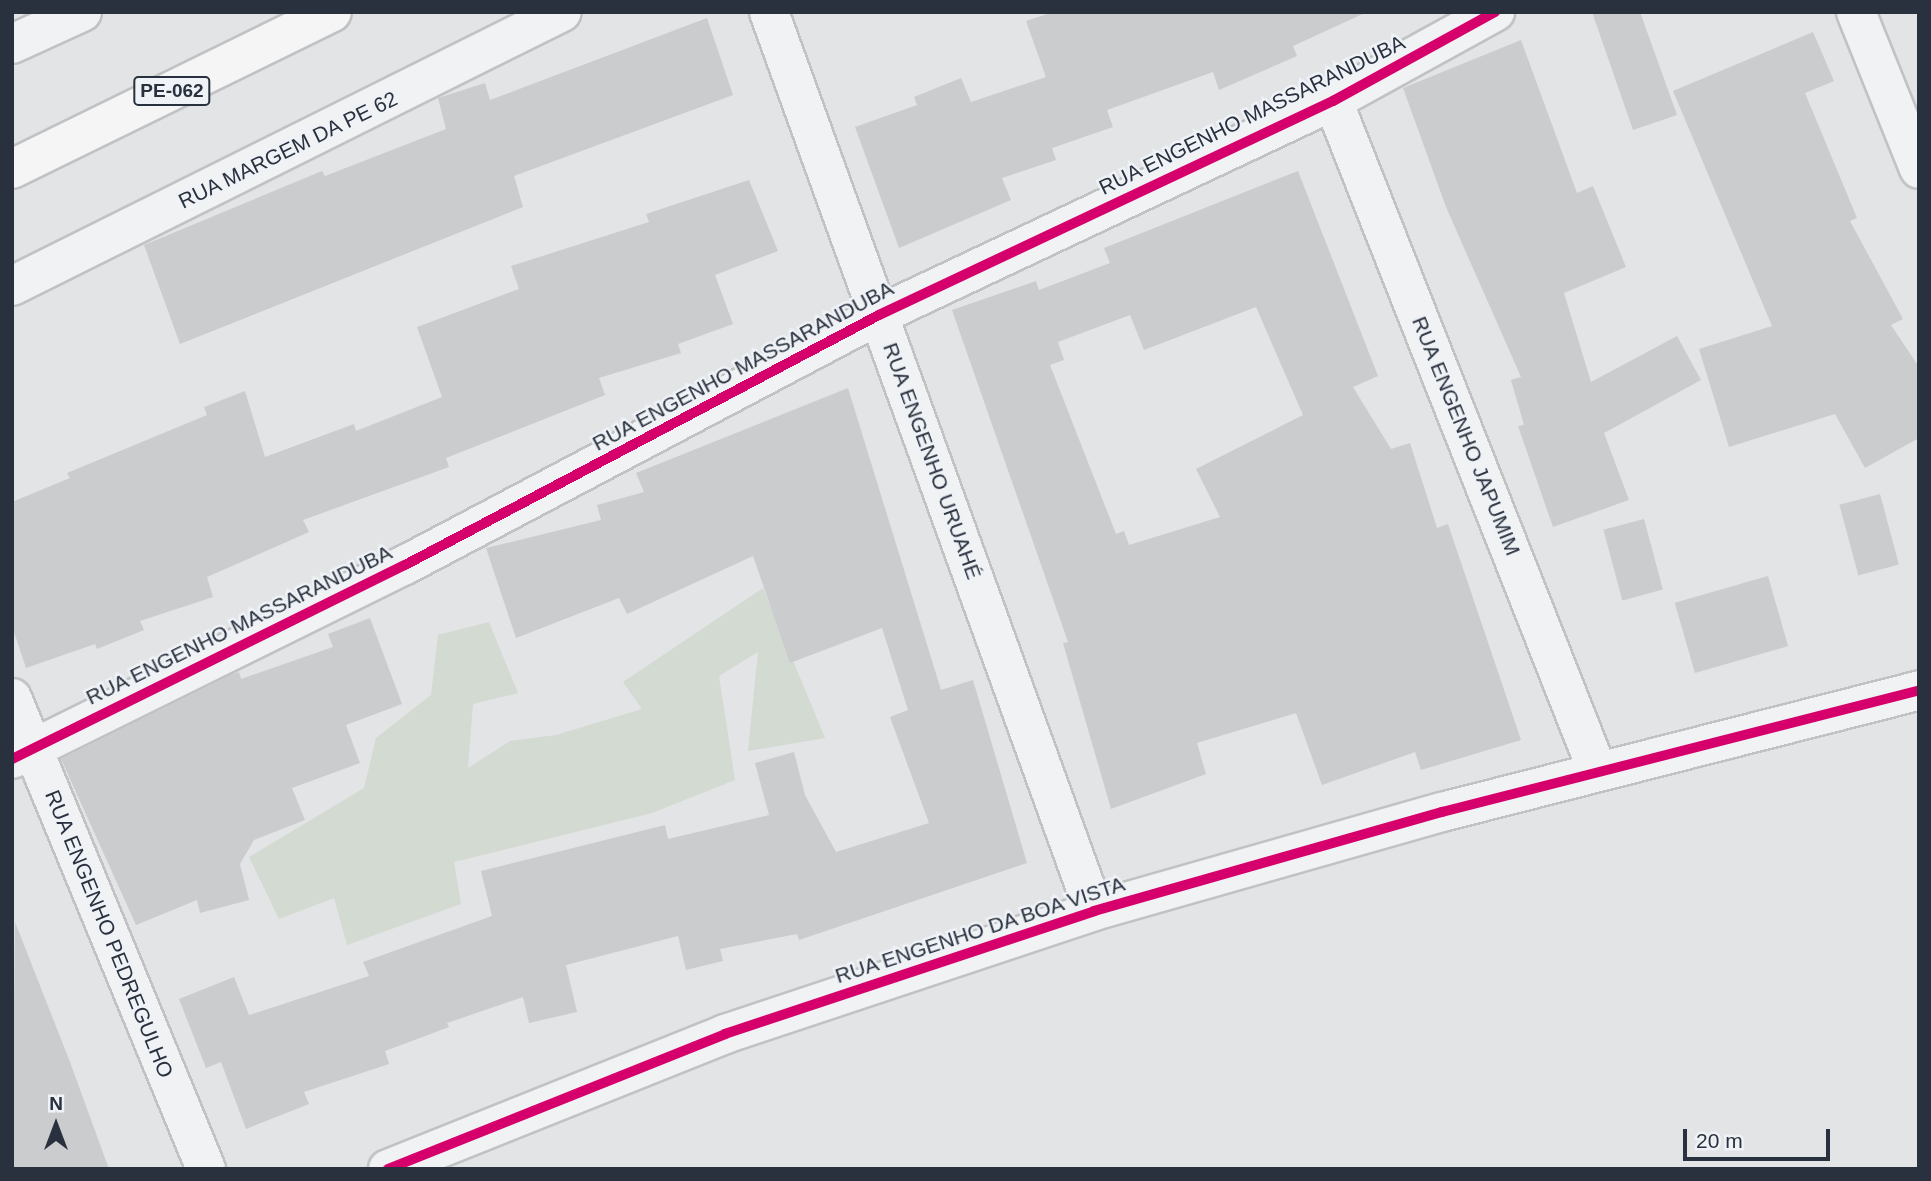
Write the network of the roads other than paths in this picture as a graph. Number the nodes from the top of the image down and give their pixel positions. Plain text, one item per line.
1 (82, 12) edge
2 (331, 12) edge
3 (562, 12) edge
4 (769, 12) edge
5 (1495, 12) edge
6 (1857, 12) edge
7 (12, 44) edge
8 (1333, 101) junction
9 (12, 169) edge
10 (1919, 169) edge
11 (12, 286) edge
12 (879, 315) junction
13 (1919, 690) edge
14 (12, 698) edge
15 (23, 754) edge
16 (1597, 770) junction
17 (1094, 911) junction
18 (206, 1169) edge
19 (388, 1169) edge

1 - 7 street
2 - 9 main road, PE-062
3 - 11 street, RUA MARGEM DA PE 62
4 - 12 street, RUA ENGENHO URUAHÉ
5 - 8 street, RUA ENGENHO MASSARANDUBA
6 - 10 street
8 - 12 street, RUA ENGENHO MASSARANDUBA
8 - 16 street, RUA ENGENHO JAPUMIM
12 - 15 street, RUA ENGENHO MASSARANDUBA
12 - 17 street, RUA ENGENHO URUAHÉ
13 - 16 street, RUA ENGENHO DA BOA VISTA
14 - 15 street, RUA ENGENHO PEDREGULHO
15 - 18 street, RUA ENGENHO PEDREGULHO
16 - 17 street, RUA ENGENHO DA BOA VISTA
17 - 19 street, RUA ENGENHO DA BOA VISTA

